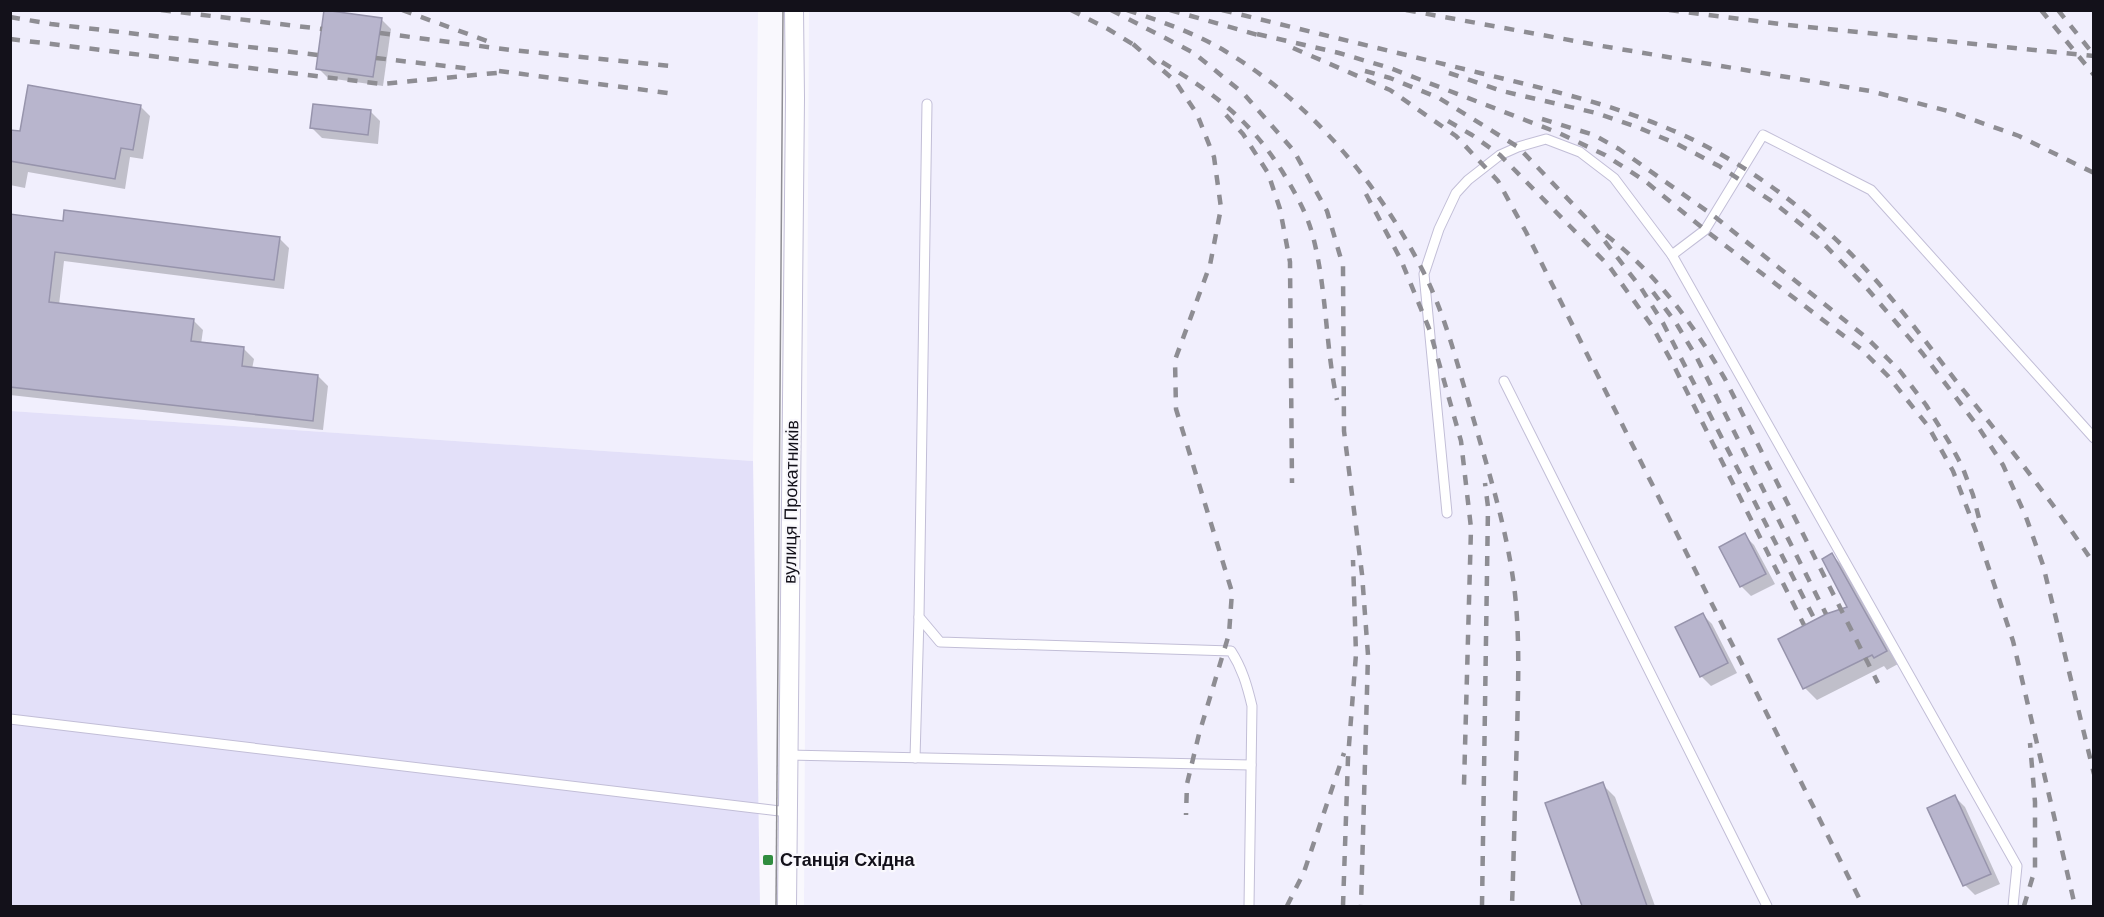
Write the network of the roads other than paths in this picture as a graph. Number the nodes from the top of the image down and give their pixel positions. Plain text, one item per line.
1 (794, 10) edge
2 (927, 104) dead end
3 (1672, 255) junction
4 (1504, 381) dead end
5 (2094, 438) edge
6 (1447, 513) dead end
7 (919, 617) junction
8 (10, 718) edge
9 (788, 755) junction
10 (915, 758) junction
11 (1251, 765) junction
12 (788, 812) junction
13 (787, 906) edge
14 (1249, 906) edge
15 (1767, 906) edge
16 (2013, 906) edge

1 - 9 street, вулиця Прокатників
2 - 7 lane
3 - 5 lane
3 - 6 lane
3 - 16 lane
4 - 15 lane
7 - 10 lane
7 - 11 lane
8 - 12 lane
9 - 10 lane
9 - 12 street, вулиця Прокатників
10 - 11 lane
11 - 14 lane
12 - 13 street, вулиця Прокатників

